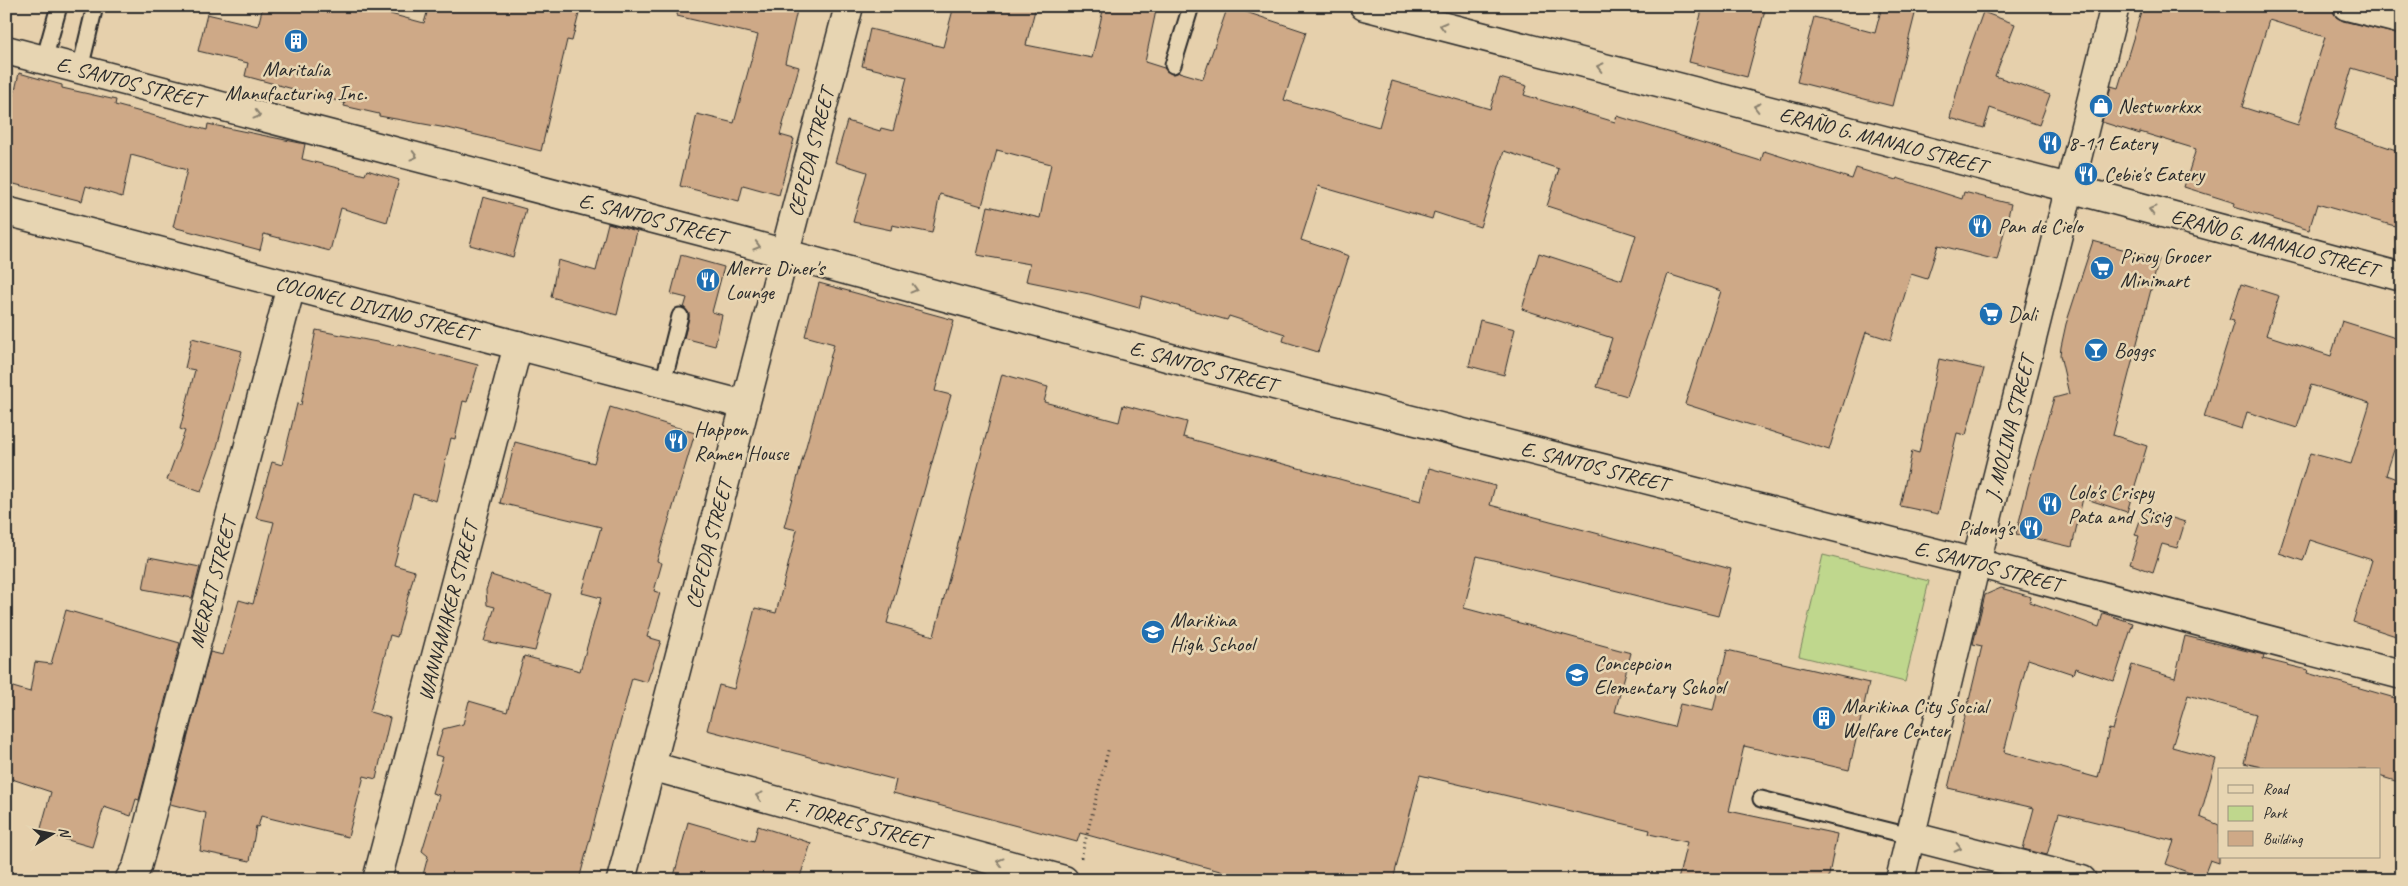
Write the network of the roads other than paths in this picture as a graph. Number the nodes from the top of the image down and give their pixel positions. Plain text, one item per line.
1 (59, 6) edge
2 (96, 6) edge
3 (849, 6) edge
4 (1191, 6) edge
5 (1364, 6) edge
6 (2115, 6) edge
7 (2347, 6) edge
8 (2402, 20) edge
9 (6, 50) edge
10 (44, 60) junction
11 (1173, 65) dead end
12 (80, 69) junction
13 (2069, 188) junction
14 (6, 211) edge
15 (784, 254) junction
16 (2402, 277) edge
17 (290, 286) junction
18 (680, 316) dead end
19 (518, 345) junction
20 (663, 383) junction
21 (745, 405) junction
22 (1976, 563) junction
23 (2402, 675) edge
24 (651, 766) junction
25 (1761, 799) dead end
26 (1910, 836) junction
27 (1072, 871) edge
28 (129, 880) edge
29 (377, 880) edge
30 (621, 880) edge
31 (1900, 880) edge
32 (2082, 880) edge

1 - 10 lane
2 - 12 lane
3 - 15 street, CEPEDA STREET
4 - 11 lane
13 -> 5 street, ERAÑO G. MANALO STREET
6 - 13 street, J. MOLINA STREET
7 - 8 street
9 - 10 street, E. SANTOS STREET
10 - 12 street, E. SANTOS STREET
12 -> 15 street, E. SANTOS STREET
16 -> 13 street, ERAÑO G. MANALO STREET
13 - 22 street, J. MOLINA STREET
14 - 17 street, COLONEL DIVINO STREET
15 - 21 street, CEPEDA STREET
15 -> 22 street, E. SANTOS STREET
17 - 19 street, COLONEL DIVINO STREET
17 - 28 street, MERRIT STREET
18 - 20 lane
19 - 20 street, COLONEL DIVINO STREET
19 - 29 street, WANNAMAKER STREET
20 - 21 street, COLONEL DIVINO STREET
21 - 24 street, CEPEDA STREET
22 - 23 street, E. SANTOS STREET
22 - 26 street, J. MOLINA STREET
27 -> 24 street, F. TORRES STREET
24 - 30 street, CEPEDA STREET
25 - 26 lane
26 - 31 street, J. MOLINA STREET
26 -> 32 street

